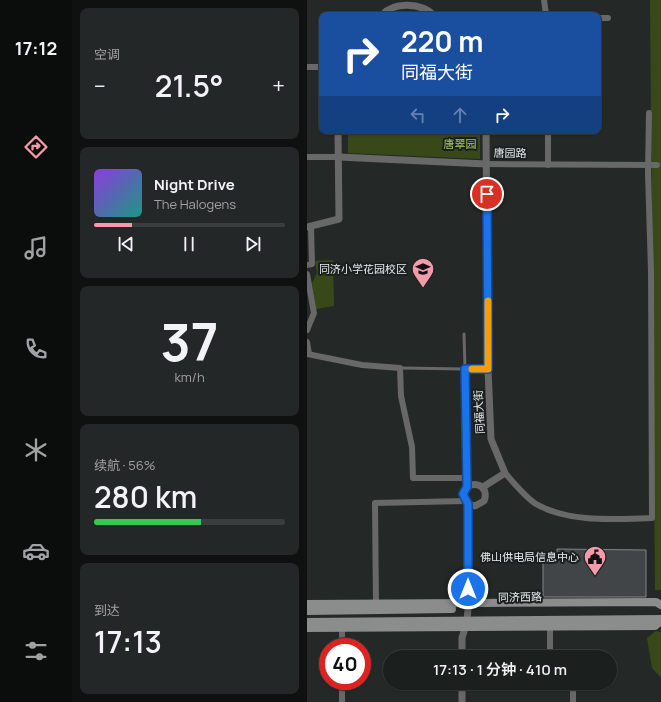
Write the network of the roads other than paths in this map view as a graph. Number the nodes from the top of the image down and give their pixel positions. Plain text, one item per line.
1 (544, 0) edge
2 (401, 3) edge
3 (416, 3) edge
4 (385, 12) edge
5 (430, 12) edge
6 (546, 12) edge
7 (601, 18) edge
8 (608, 18) dead end
9 (307, 67) edge
10 (319, 67) edge
11 (649, 113) dead end
12 (338, 134) edge
13 (486, 134) edge
14 (548, 134) edge
15 (307, 157) edge
16 (339, 157) junction
17 (486, 164) junction
18 (548, 165) junction
19 (648, 165) junction
20 (657, 165) dead end
21 (309, 226) edge
22 (309, 264) edge
23 (307, 274) edge
24 (307, 330) edge
25 (464, 334) dead end
26 (307, 342) edge
27 (308, 354) edge
28 (400, 368) junction
29 (465, 369) junction
30 (488, 369) junction
31 (505, 473) junction
32 (467, 478) junction
33 (467, 487) junction
34 (483, 487) junction
35 (467, 503) junction
36 (565, 603) junction
37 (587, 603) junction
38 (307, 604) edge
39 (376, 604) junction
40 (468, 606) junction
41 (661, 606) edge
42 (576, 608) junction
43 (307, 611) edge
44 (661, 620) edge
45 (307, 622) edge
46 (466, 624) junction
47 (550, 626) junction
48 (307, 628) edge
49 (342, 628) junction
50 (342, 638) edge
51 (462, 650) edge
52 (550, 650) edge
53 (342, 690) edge
54 (463, 690) edge
55 (573, 690) edge
56 (342, 702) edge
57 (463, 702) edge
58 (573, 702) edge

1 - 6 street
2 - 3 street
2 - 4 street
3 - 5 street
7 - 8 street
9 - 10 street
11 - 19 street
12 - 16 street
13 - 17 street, 同福大街
14 - 18 street
15 - 16 street, 唐园路
16 - 17 street, 唐园路
16 - 21 street
17 - 18 street, 唐园路
17 - 30 street, 同福大街
18 - 19 street, 唐园路
19 - 20 street, 唐园路
19 - 31 street
21 - 22 street
23 - 24 street
25 - 29 lane
26 - 27 street
27 - 28 street
28 - 29 lane
28 - 32 street
29 - 30 street
29 - 32 street, 同福大街
30 - 31 street, 同福大街
31 - 34 street
32 - 33 street, 同福大街
33 - 34 street
33 - 35 street, 同福大街
34 - 35 street
35 - 39 street
35 - 40 street, 同福大街
36 - 37 main road
36 - 40 main road
36 - 42 main road
37 - 41 main road
37 - 42 main road
38 - 39 main road
39 - 40 main road
40 - 42 main road, 同济西路
40 - 43 main road, 同济西路
40 - 46 street, 同福大街
41 - 42 main road, 同济西路
44 - 46 main road
44 - 47 main road
45 - 46 main road
46 - 47 main road
46 - 49 main road
46 - 51 street, 同福大街
47 - 52 street
48 - 49 main road
49 - 50 street
53 - 56 street
54 - 57 street
55 - 58 street

